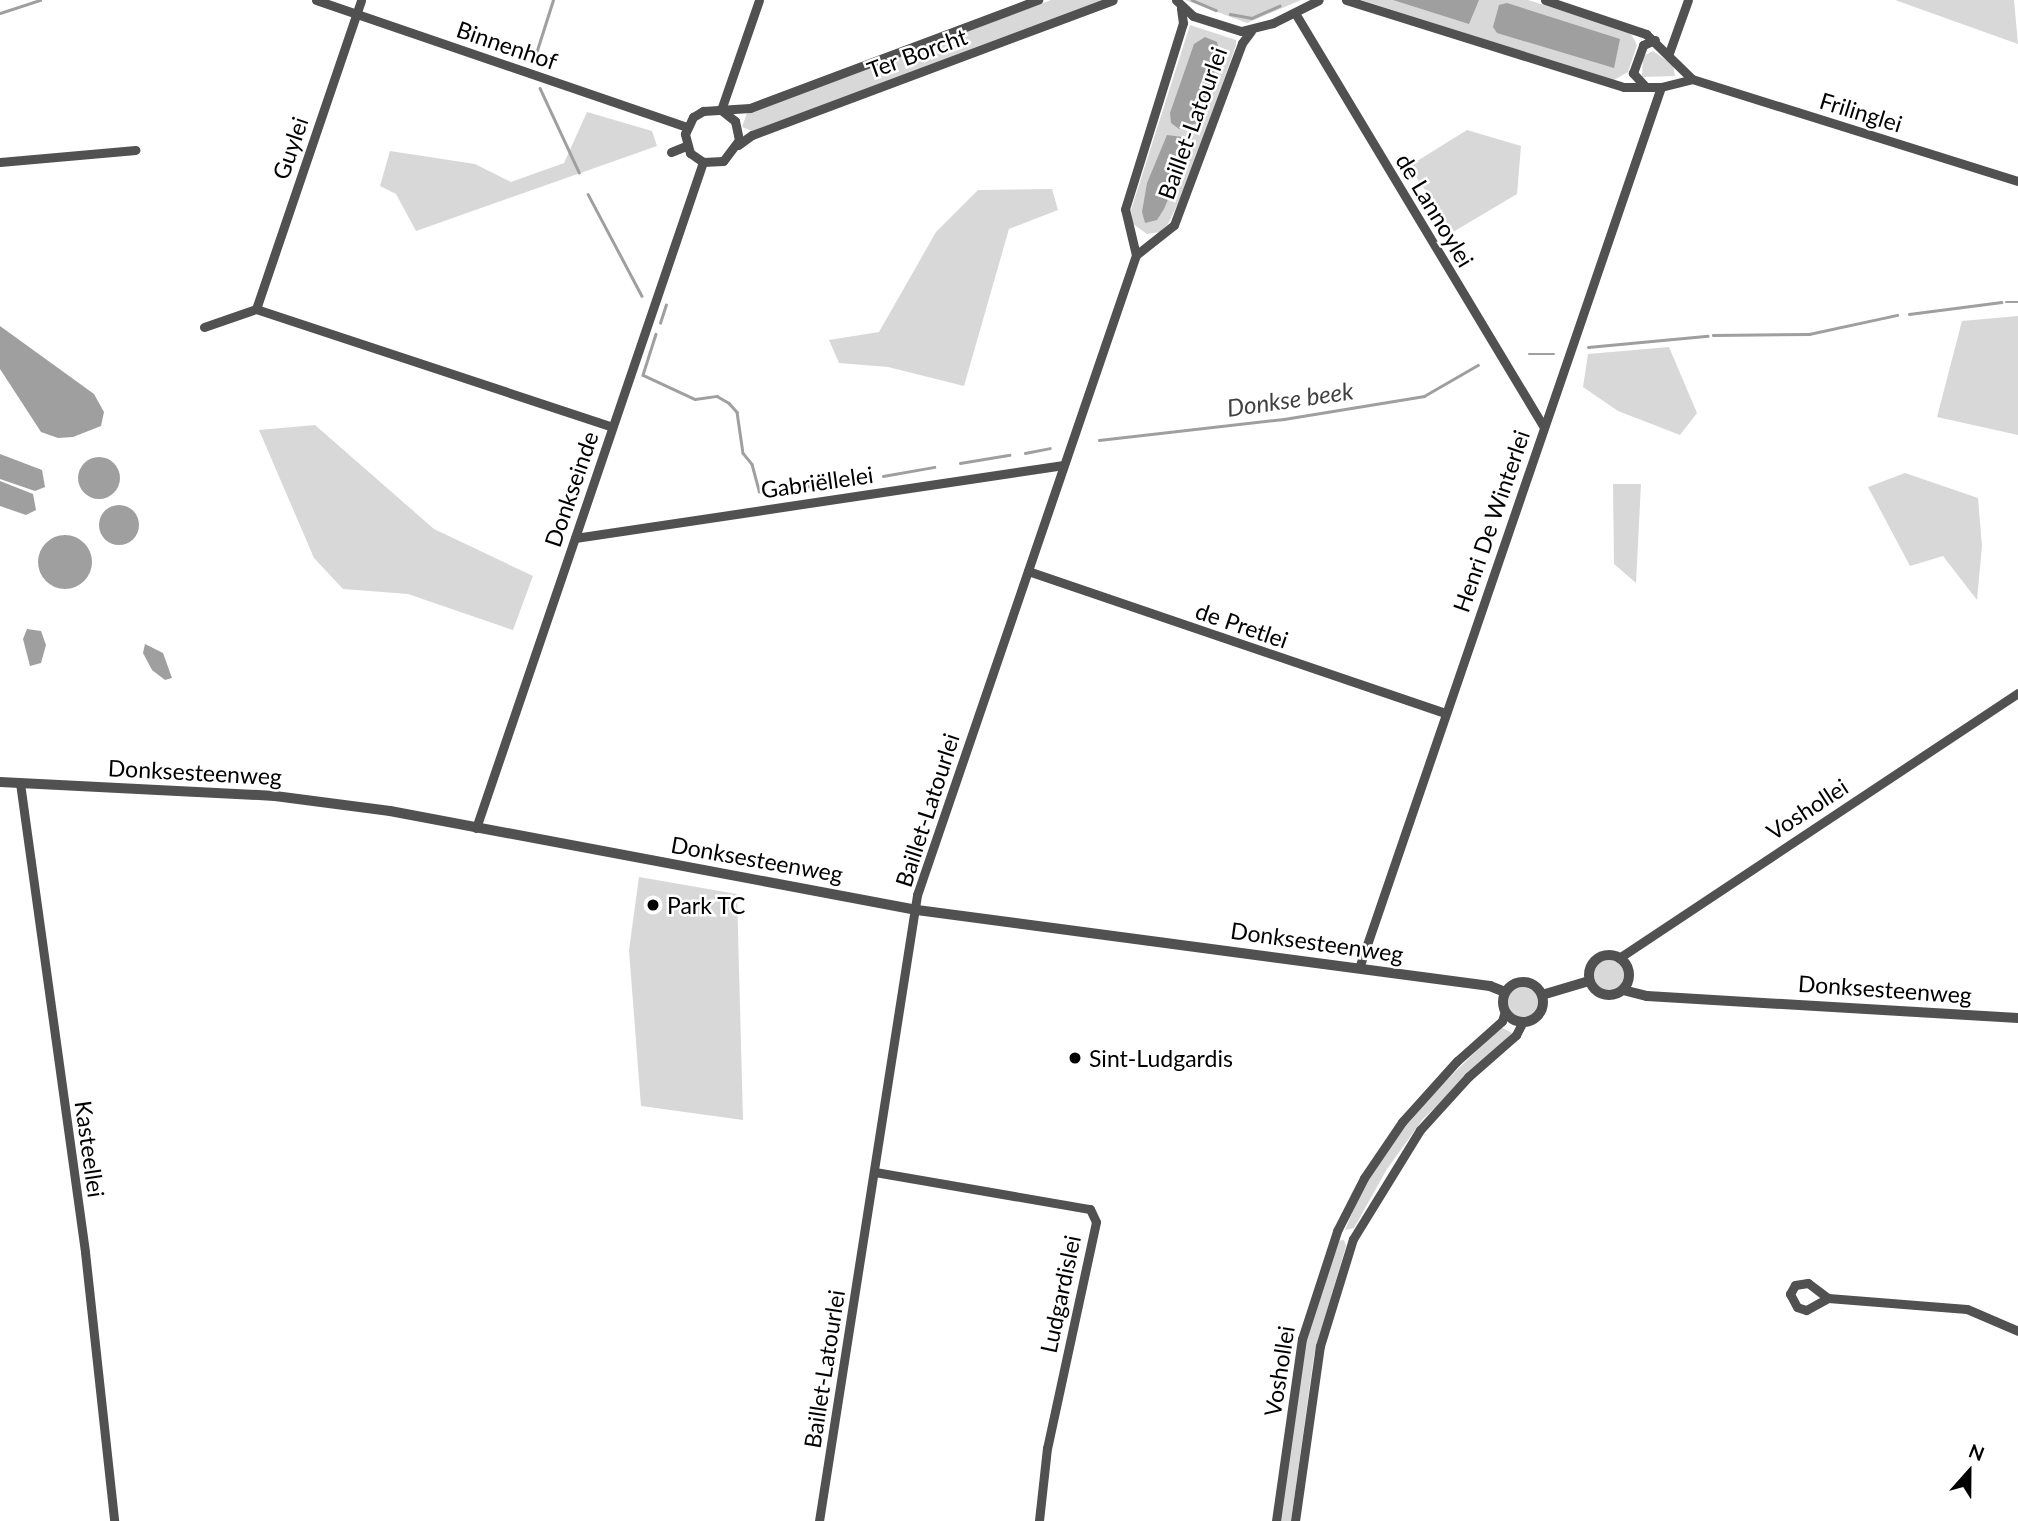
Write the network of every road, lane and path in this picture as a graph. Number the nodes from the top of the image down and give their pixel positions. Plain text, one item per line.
1 (316, 0) edge
2 (361, 0) edge
3 (759, 0) edge
4 (1038, 0) edge
5 (1113, 0) edge
6 (1319, 0) edge
7 (1346, 0) edge
8 (1545, 0) edge
9 (1688, 0) edge
10 (1178, 4) edge
11 (1294, 13) junction
12 (356, 14) junction
13 (1251, 31) junction
14 (1655, 40) junction
15 (1669, 53) junction
16 (1692, 79) junction
17 (1646, 87) junction
18 (1661, 87) junction
19 (721, 110) junction
20 (687, 127) junction
21 (687, 146) junction
22 (737, 146) junction
23 (135, 150) dead end
24 (671, 152) dead end
25 (0, 162) edge
26 (703, 162) junction
27 (2018, 181) edge
28 (1136, 256) junction
29 (256, 309) junction
30 (204, 327) dead end
31 (1544, 426) junction
32 (612, 427) junction
33 (1065, 465) junction
34 (575, 538) junction
35 (1028, 571) junction
36 (2018, 693) edge
37 (1445, 713) junction
38 (0, 782) edge
39 (20, 783) junction
40 (476, 828) junction
41 (917, 910) junction
42 (1619, 958) junction
43 (1359, 968) junction
44 (1589, 981) junction
45 (1623, 990) junction
46 (1505, 992) junction
47 (1542, 995) junction
48 (1504, 1011) junction
49 (2018, 1018) edge
50 (1522, 1023) junction
51 (874, 1172) junction
52 (1337, 1231) junction
53 (1353, 1239) junction
54 (1828, 1298) dead end
55 (2018, 1331) edge
56 (114, 1521) edge
57 (819, 1521) edge
58 (1040, 1521) edge
59 (1276, 1521) edge
60 (1295, 1521) edge

1 - 12 street, Binnenhof
2 - 12 street, Guylei
3 - 19 street
4 - 19 street, Ter Borcht
5 - 22 street, Ter Borcht
6 - 11 street
7 - 17 street
8 - 14 street
9 - 15 street
10 - 13 street
10 - 28 street, Baillet-Latourlei
11 - 13 street
11 - 31 street, de Lannoylei
12 - 20 street, Binnenhof
12 - 29 street, Guylei
13 - 28 street, Baillet-Latourlei
14 - 15 street
14 - 17 street
15 - 16 street
16 - 18 street
16 - 27 street, Frilinglei
17 - 18 street
18 - 31 street, Henri De Winterlei
19 - 20 street
19 - 22 street
20 - 21 street
21 - 24 street
21 - 26 street
22 - 26 street
23 - 25 street
26 - 32 street, Donkseinde
28 - 33 street, Baillet-Latourlei
29 - 30 street
29 - 32 street
31 - 37 street, Henri De Winterlei
32 - 34 street, Donkseinde
33 - 34 street, Gabriëllelei
33 - 35 street, Baillet-Latourlei
34 - 40 street, Donkseinde
35 - 37 street, de Pretlei
35 - 41 street, Baillet-Latourlei
36 - 42 street, Voshollei
37 - 43 street, Henri De Winterlei
38 - 39 street, Donksesteenweg
39 - 40 street, Donksesteenweg
39 - 56 street, Kasteellei
40 - 41 street, Donksesteenweg
41 - 43 street, Donksesteenweg
41 - 51 street, Baillet-Latourlei
42 - 44 street
42 - 45 street
43 - 46 street, Donksesteenweg
44 - 45 street, Donksesteenweg
44 - 47 street
45 - 49 street, Donksesteenweg
46 - 47 street, Donksesteenweg
46 - 48 street
47 - 50 street
48 - 50 street
48 - 52 street, Voshollei
50 - 53 street, Voshollei
51 - 57 street, Baillet-Latourlei
51 - 58 street, Ludgardislei
52 - 53 street
52 - 59 street, Voshollei
53 - 60 street, Voshollei
54 - 55 street

